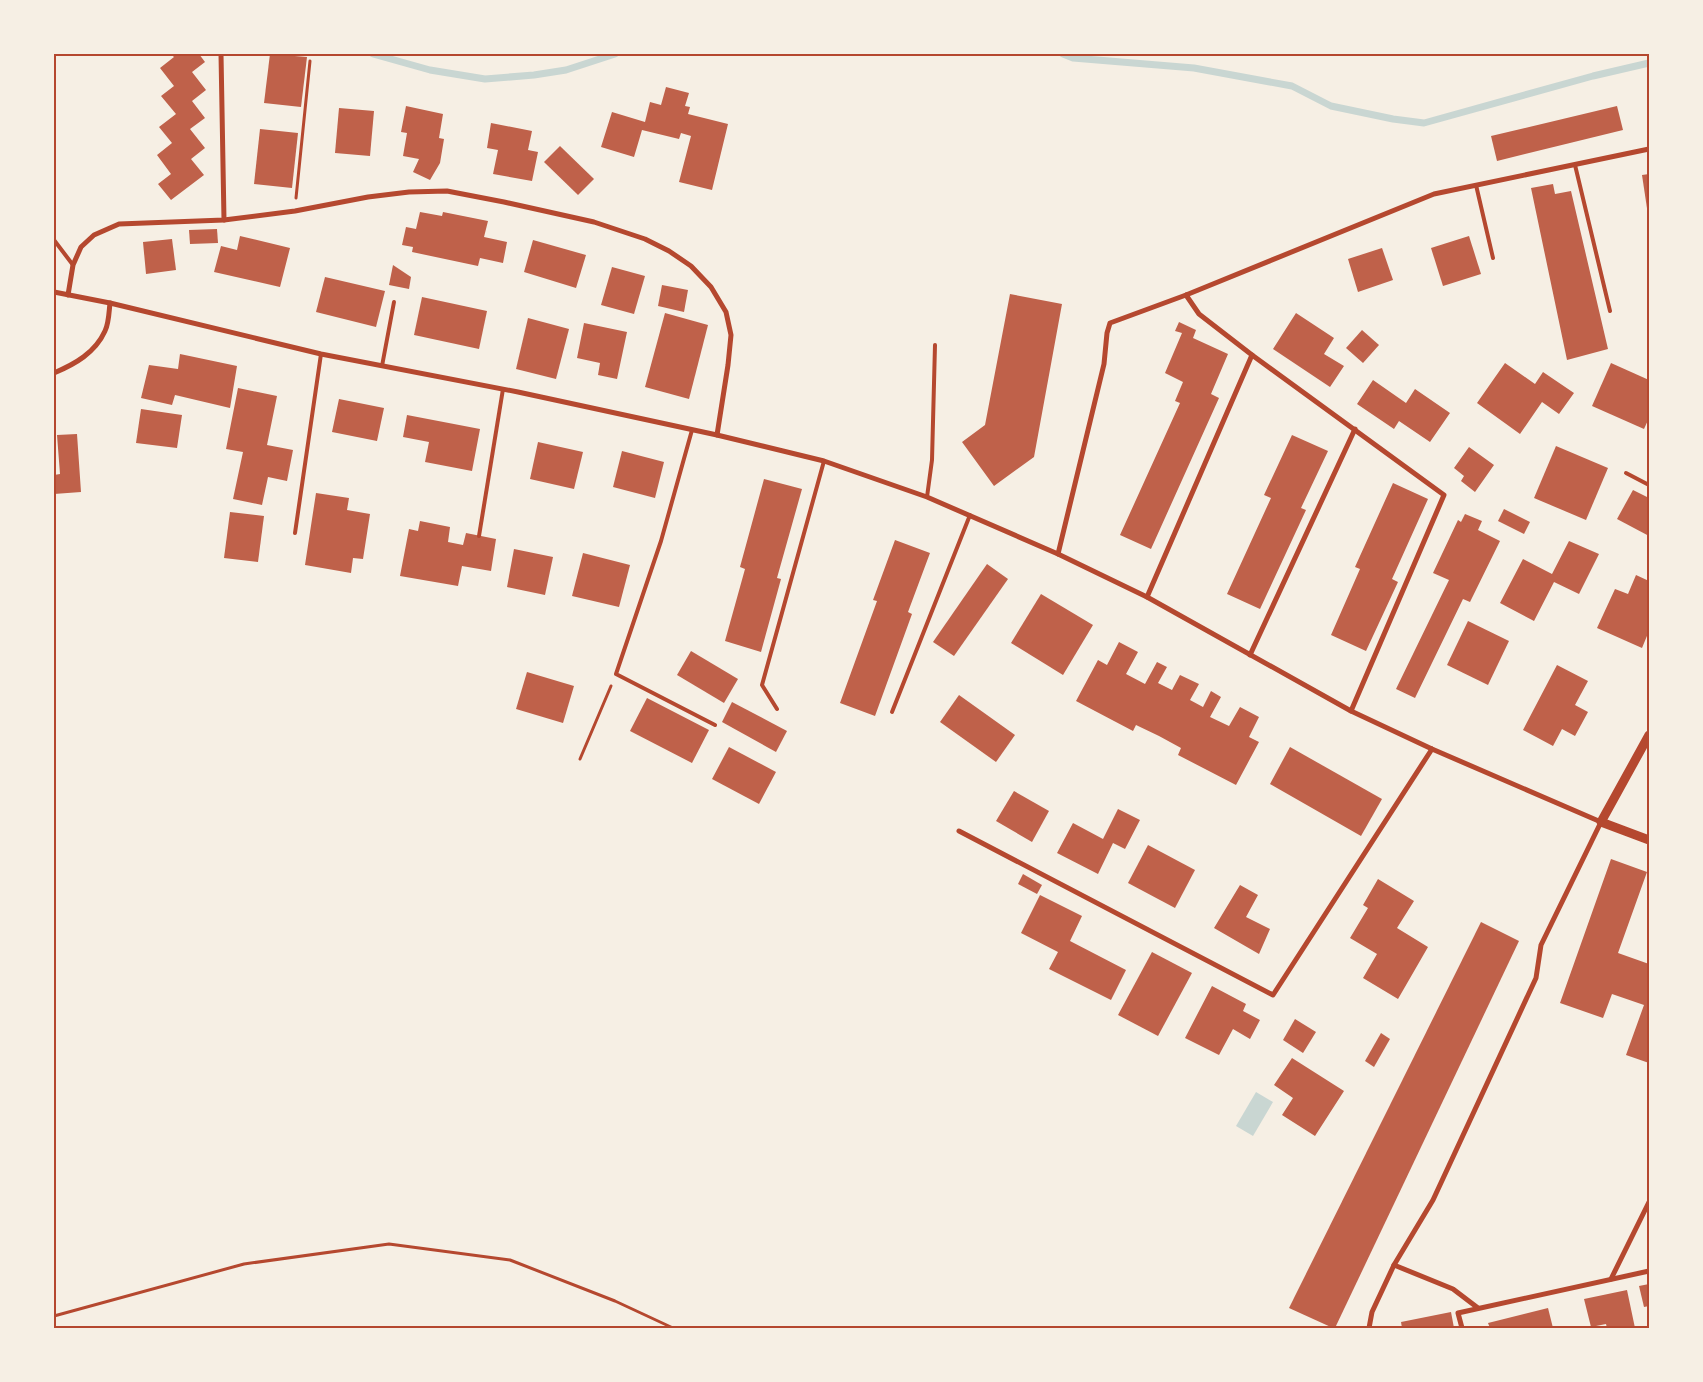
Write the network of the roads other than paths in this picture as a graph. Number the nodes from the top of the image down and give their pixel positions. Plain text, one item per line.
1 (222, 54) edge
2 (1649, 150) edge
3 (1575, 165) junction
4 (1476, 184) junction
5 (224, 220) junction
6 (54, 240) edge
7 (1493, 258) dead end
8 (73, 265) junction
9 (54, 292) edge
10 (1186, 294) junction
11 (68, 295) junction
12 (394, 302) dead end
13 (110, 303) junction
14 (1610, 310) dead end
15 (935, 345) dead end
16 (321, 354) junction
17 (1252, 355) junction
18 (382, 366) junction
19 (54, 373) edge
20 (503, 389) junction
21 (1355, 429) junction
22 (692, 430) junction
23 (717, 435) junction
24 (824, 461) junction
25 (1626, 473) dead end
26 (1649, 484) edge
27 (927, 497) junction
28 (970, 515) junction
29 (295, 532) dead end
30 (479, 536) dead end
31 (1058, 554) junction
32 (1147, 597) junction
33 (1250, 655) junction
34 (777, 709) dead end
35 (1351, 711) junction
36 (892, 712) dead end
37 (714, 725) dead end
38 (1649, 735) edge
39 (1432, 749) junction
40 (1602, 822) junction
41 (959, 831) dead end
42 (1649, 840) edge
43 (1649, 1202) edge
44 (1394, 1265) junction
45 (1649, 1271) edge
46 (1611, 1279) junction
47 (1478, 1308) junction
48 (1369, 1328) edge
49 (1462, 1328) edge

1 - 5 street
2 - 3 street
3 - 4 street
3 - 14 lane
4 - 7 lane
4 - 10 street
5 - 8 street
5 - 23 street
6 - 8 lane
8 - 11 street
9 - 11 street
10 - 17 street
10 - 31 street
11 - 13 street
12 - 18 lane
13 - 16 street
13 - 19 street
15 - 27 lane
16 - 18 street
16 - 29 lane
17 - 21 street
17 - 32 street
18 - 20 street
20 - 22 street
20 - 30 lane
21 - 33 street
21 - 35 street
22 - 23 street
22 - 37 lane
23 - 24 street
24 - 27 street
24 - 34 lane
25 - 26 lane
27 - 28 street
28 - 31 street
28 - 36 lane
31 - 32 street
32 - 33 street
33 - 35 street
35 - 39 street
38 - 40 street
39 - 40 street
39 - 41 street
40 - 42 street
40 - 44 street
43 - 46 street
44 - 47 street
44 - 48 street
45 - 46 street
46 - 47 street
47 - 49 street

